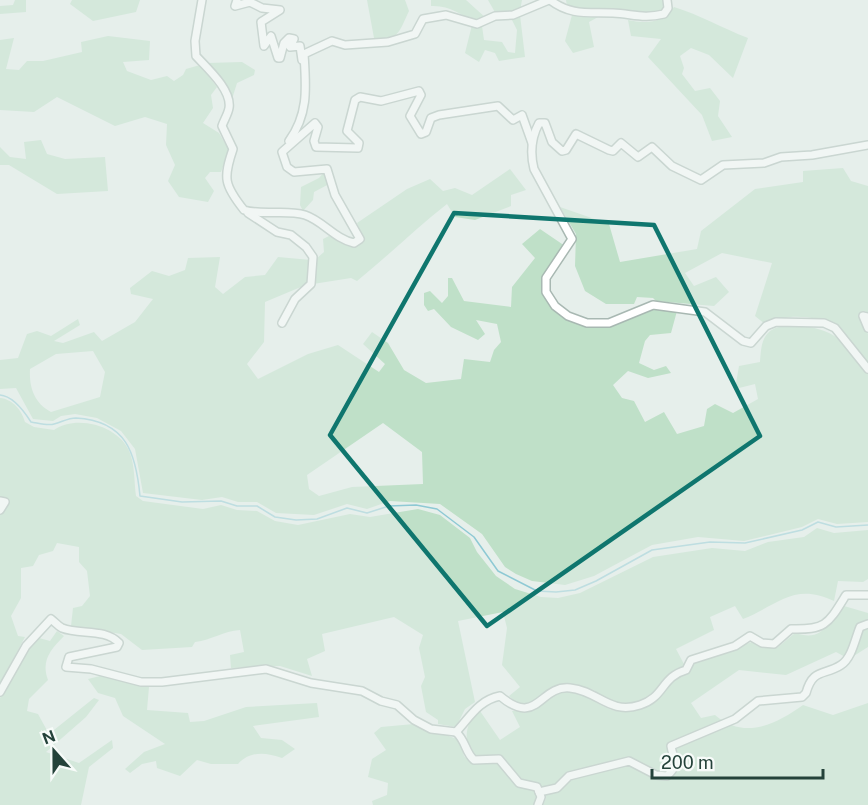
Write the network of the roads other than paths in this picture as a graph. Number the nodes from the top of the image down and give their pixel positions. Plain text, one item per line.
1 (202, 0) edge
2 (237, 0) edge
3 (549, 0) edge
4 (667, 0) edge
5 (305, 65) junction
6 (532, 143) junction
7 (868, 145) edge
8 (285, 147) junction
9 (244, 210) junction
10 (868, 317) edge
11 (282, 323) dead end
12 (868, 328) edge
13 (868, 369) edge
14 (0, 501) edge
15 (0, 510) edge
16 (868, 595) edge
17 (868, 624) edge
18 (0, 692) edge
19 (456, 732) junction
20 (539, 792) junction
21 (538, 805) edge

1 - 9 street
2 - 5 street
3 - 4 street
3 - 5 street
5 - 8 street
6 - 7 street
6 - 8 street
6 - 13 street
8 - 9 street
9 - 11 street
10 - 12 street
14 - 15 street
16 - 19 street
17 - 20 street
18 - 19 street
19 - 20 street
20 - 21 street

